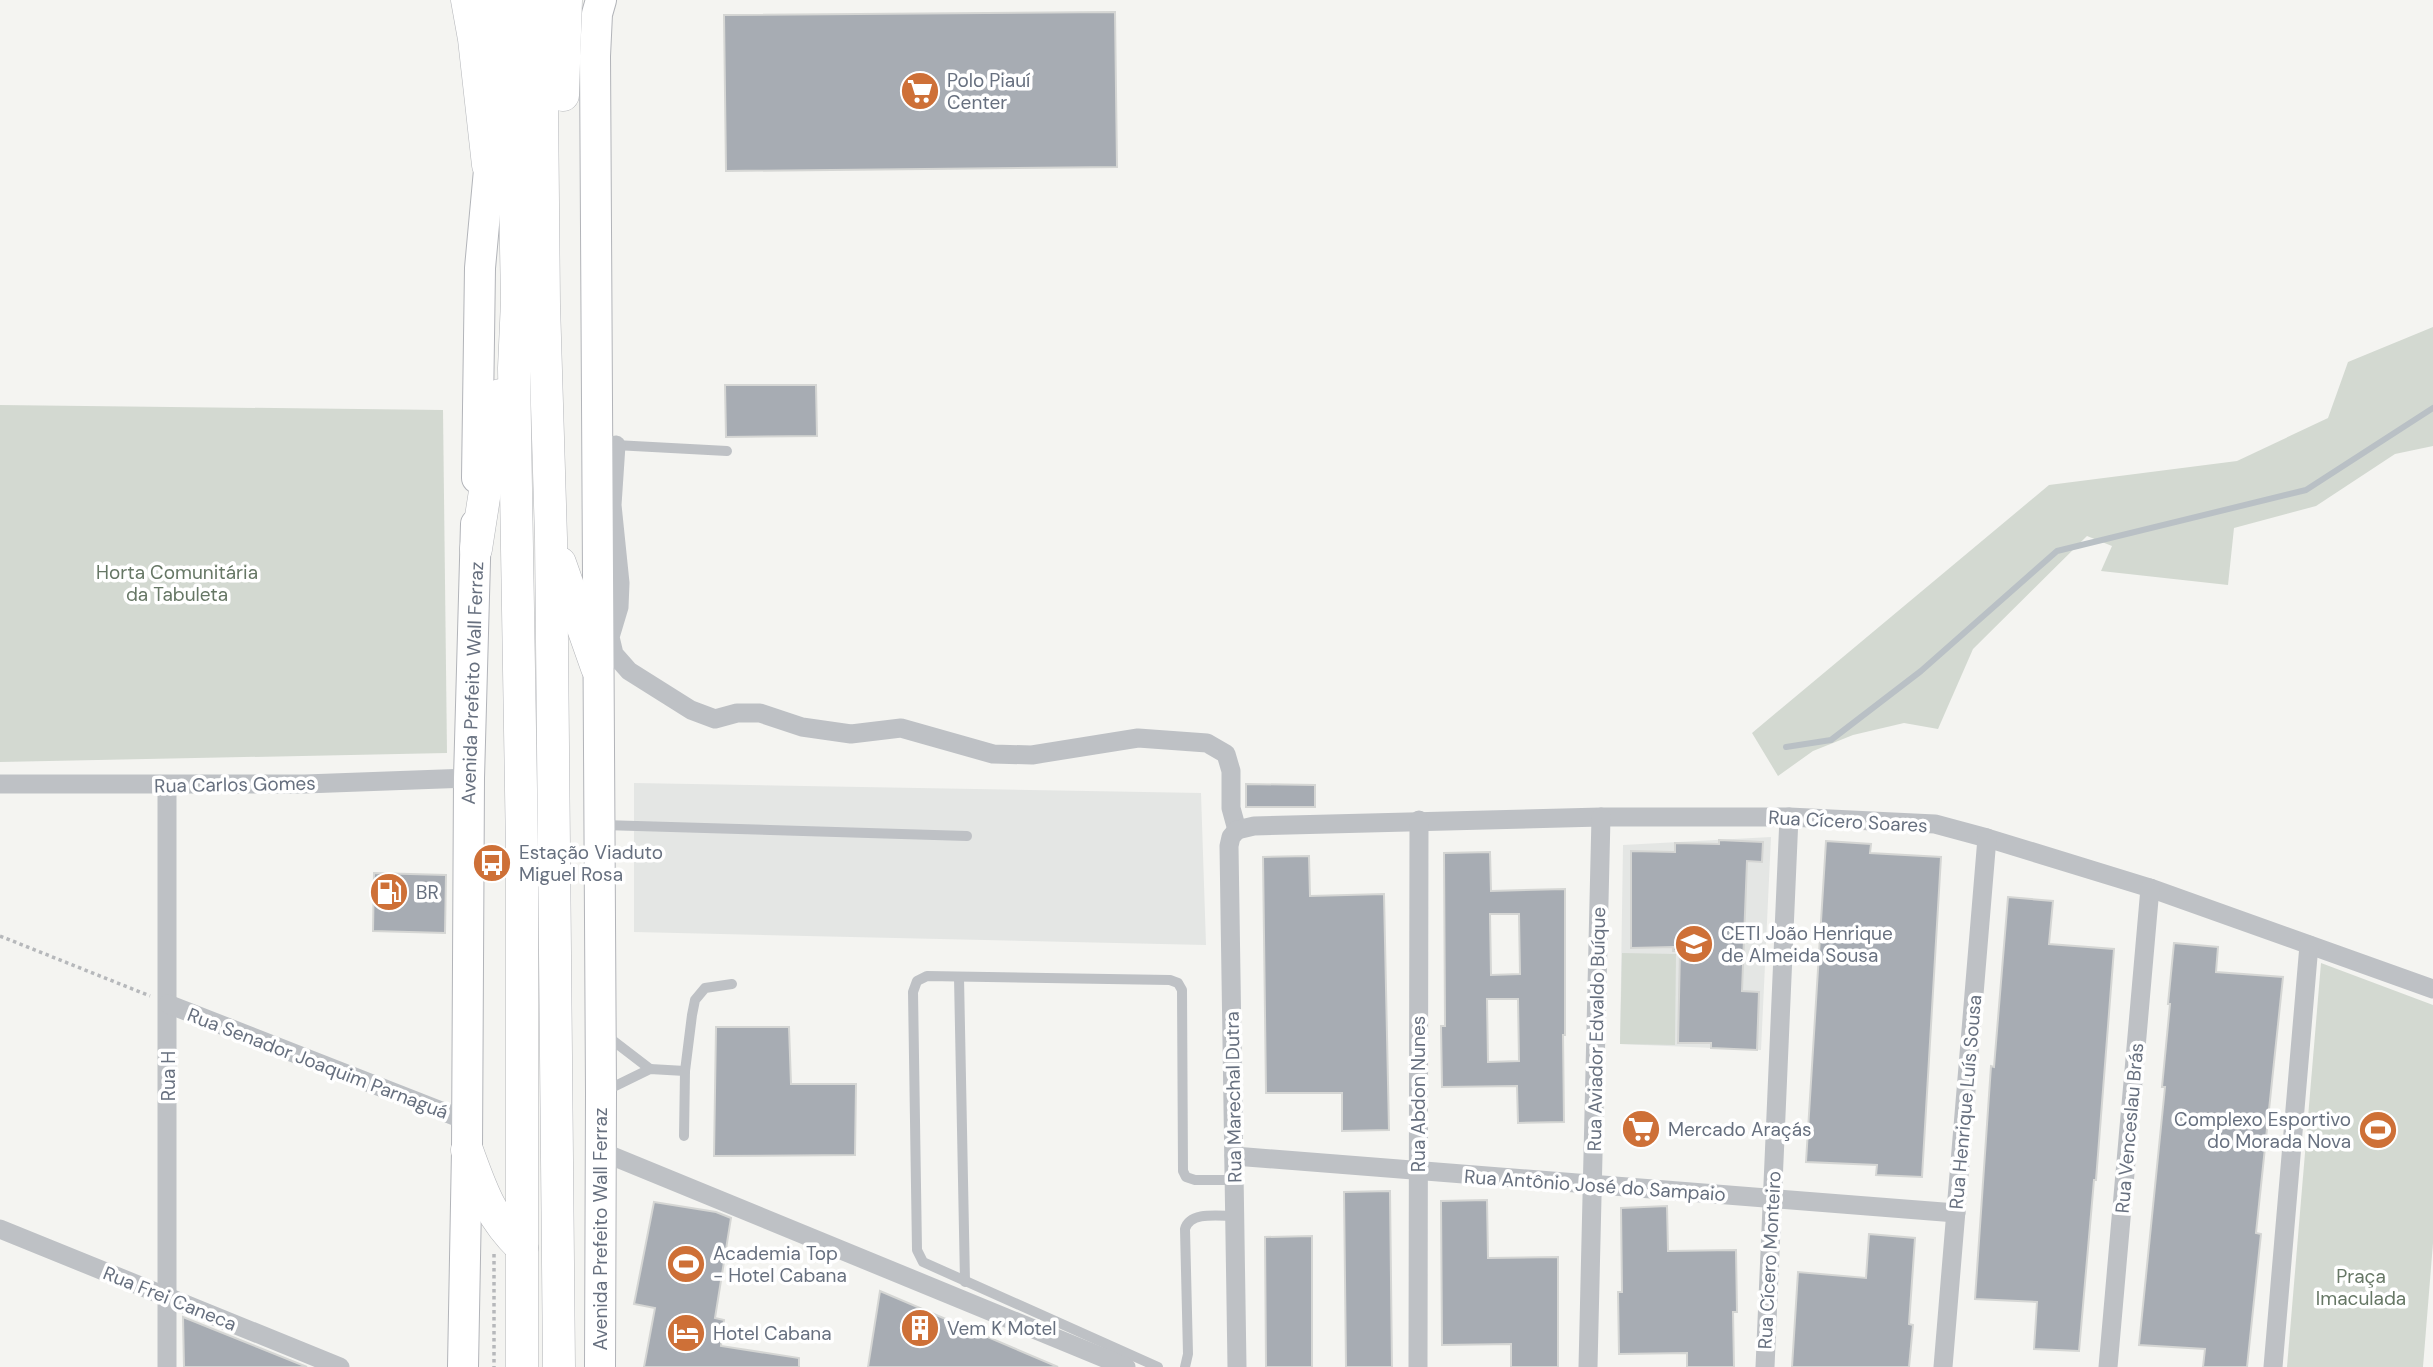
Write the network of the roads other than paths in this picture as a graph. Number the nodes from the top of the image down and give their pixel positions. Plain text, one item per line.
1 (467, 0) edge
2 (492, 0) edge
3 (520, 0) edge
4 (541, 0) edge
5 (566, 0) edge
6 (601, 0) edge
7 (488, 165) junction
8 (529, 193) junction
9 (530, 303) junction
10 (606, 444) junction
11 (727, 451) dead end
12 (551, 538) junction
13 (476, 549) junction
14 (604, 636) junction
15 (597, 668) junction
16 (469, 778) junction
17 (0, 784) edge
18 (167, 785) junction
19 (1601, 817) junction
20 (1789, 817) junction
21 (1419, 820) junction
22 (598, 825) junction
23 (1237, 830) junction
24 (967, 836) dead end
25 (1987, 838) junction
26 (2150, 888) junction
27 (2309, 945) junction
28 (959, 978) junction
29 (733, 984) dead end
30 (2433, 989) edge
31 (168, 1004) junction
32 (601, 1031) junction
33 (650, 1069) junction
34 (685, 1071) junction
35 (601, 1093) junction
36 (467, 1136) junction
37 (684, 1136) dead end
38 (600, 1151) junction
39 (1234, 1156) junction
40 (1418, 1171) junction
41 (1234, 1180) junction
42 (1592, 1185) junction
43 (1772, 1199) junction
44 (1956, 1213) junction
45 (1235, 1216) junction
46 (0, 1229) edge
47 (522, 1248) junction
48 (965, 1282) junction
49 (167, 1295) junction
50 (167, 1367) edge
51 (340, 1367) edge
52 (463, 1367) edge
53 (522, 1367) edge
54 (559, 1367) edge
55 (600, 1367) edge
56 (1126, 1367) edge
57 (1158, 1367) edge
58 (1185, 1367) edge
59 (1237, 1367) edge
60 (1418, 1367) edge
61 (1588, 1367) edge
62 (1765, 1367) edge
63 (1943, 1367) edge
64 (2108, 1367) edge
65 (2273, 1367) edge

1 - 7 highway
2 - 7 main road, Avenida Prefeito Wall Ferraz
3 - 8 highway
4 - 8 highway
5 - 9 highway
6 - 10 main road, Avenida Prefeito Wall Ferraz
7 - 13 main road, Avenida Prefeito Wall Ferraz
8 - 9 highway
9 - 12 highway
9 - 13 highway
9 - 47 highway
10 - 11 lane
10 - 14 main road, Avenida Prefeito Wall Ferraz
12 - 15 highway
12 - 54 highway
13 - 16 main road, Avenida Prefeito Wall Ferraz
14 - 15 main road, Avenida Prefeito Wall Ferraz
14 - 23 street
15 - 22 main road, Avenida Prefeito Wall Ferraz
16 - 18 street, Rua Carlos Gomes
16 - 36 main road, Avenida Prefeito Wall Ferraz
17 - 18 street, Rua Carlos Gomes
18 - 31 street, Rua H
19 - 20 street, Rua Cícero Soares
19 - 21 street, Rua Cícero Soares
19 - 42 street, Rua Aviador Edvaldo Buíque
20 - 25 street, Rua Cícero Soares
20 - 43 street, Rua Cícero Monteiro
21 - 23 street, Rua Cícero Soares
21 - 40 street, Rua Abdon Nunes
22 - 24 lane
22 - 32 main road, Avenida Prefeito Wall Ferraz
23 - 39 street, Rua Marechal Dutra
25 - 26 street, Rua Cícero Soares
25 - 44 street, Rua Henrique Luís Sousa
26 - 27 street, Rua Cícero Soares
26 - 64 street, Rua Venceslau Brás
27 - 30 street, Rua Cícero Soares
27 - 65 street
28 - 41 lane
28 - 48 lane
28 - 48 lane
29 - 34 lane
31 - 36 street, Rua Senador Joaquim Parnaguá
31 - 49 street, Rua H
32 - 33 lane
32 - 35 main road, Avenida Prefeito Wall Ferraz
33 - 34 lane
33 - 35 lane
34 - 37 lane
35 - 38 main road, Avenida Prefeito Wall Ferraz
36 - 47 highway
36 - 52 main road, Avenida Prefeito Wall Ferraz
38 - 55 main road, Avenida Prefeito Wall Ferraz
38 - 56 street
39 - 40 street, Rua Antônio José do Sampaio
39 - 41 street, Rua Marechal Dutra
40 - 42 street, Rua Antônio José do Sampaio
40 - 60 street, Rua Abdon Nunes
41 - 45 street, Rua Marechal Dutra
42 - 43 street, Rua Antônio José do Sampaio
42 - 61 street, Rua Aviador Edvaldo Buíque
43 - 44 street, Rua Antônio José do Sampaio
43 - 62 street, Rua Cícero Monteiro
44 - 63 street, Rua Henrique Luís Sousa
45 - 58 lane
45 - 59 street, Rua Marechal Dutra
46 - 49 street, Rua Frei Caneca
47 - 53 highway
48 - 57 lane
49 - 50 street, Rua H
49 - 51 street, Rua Frei Caneca

